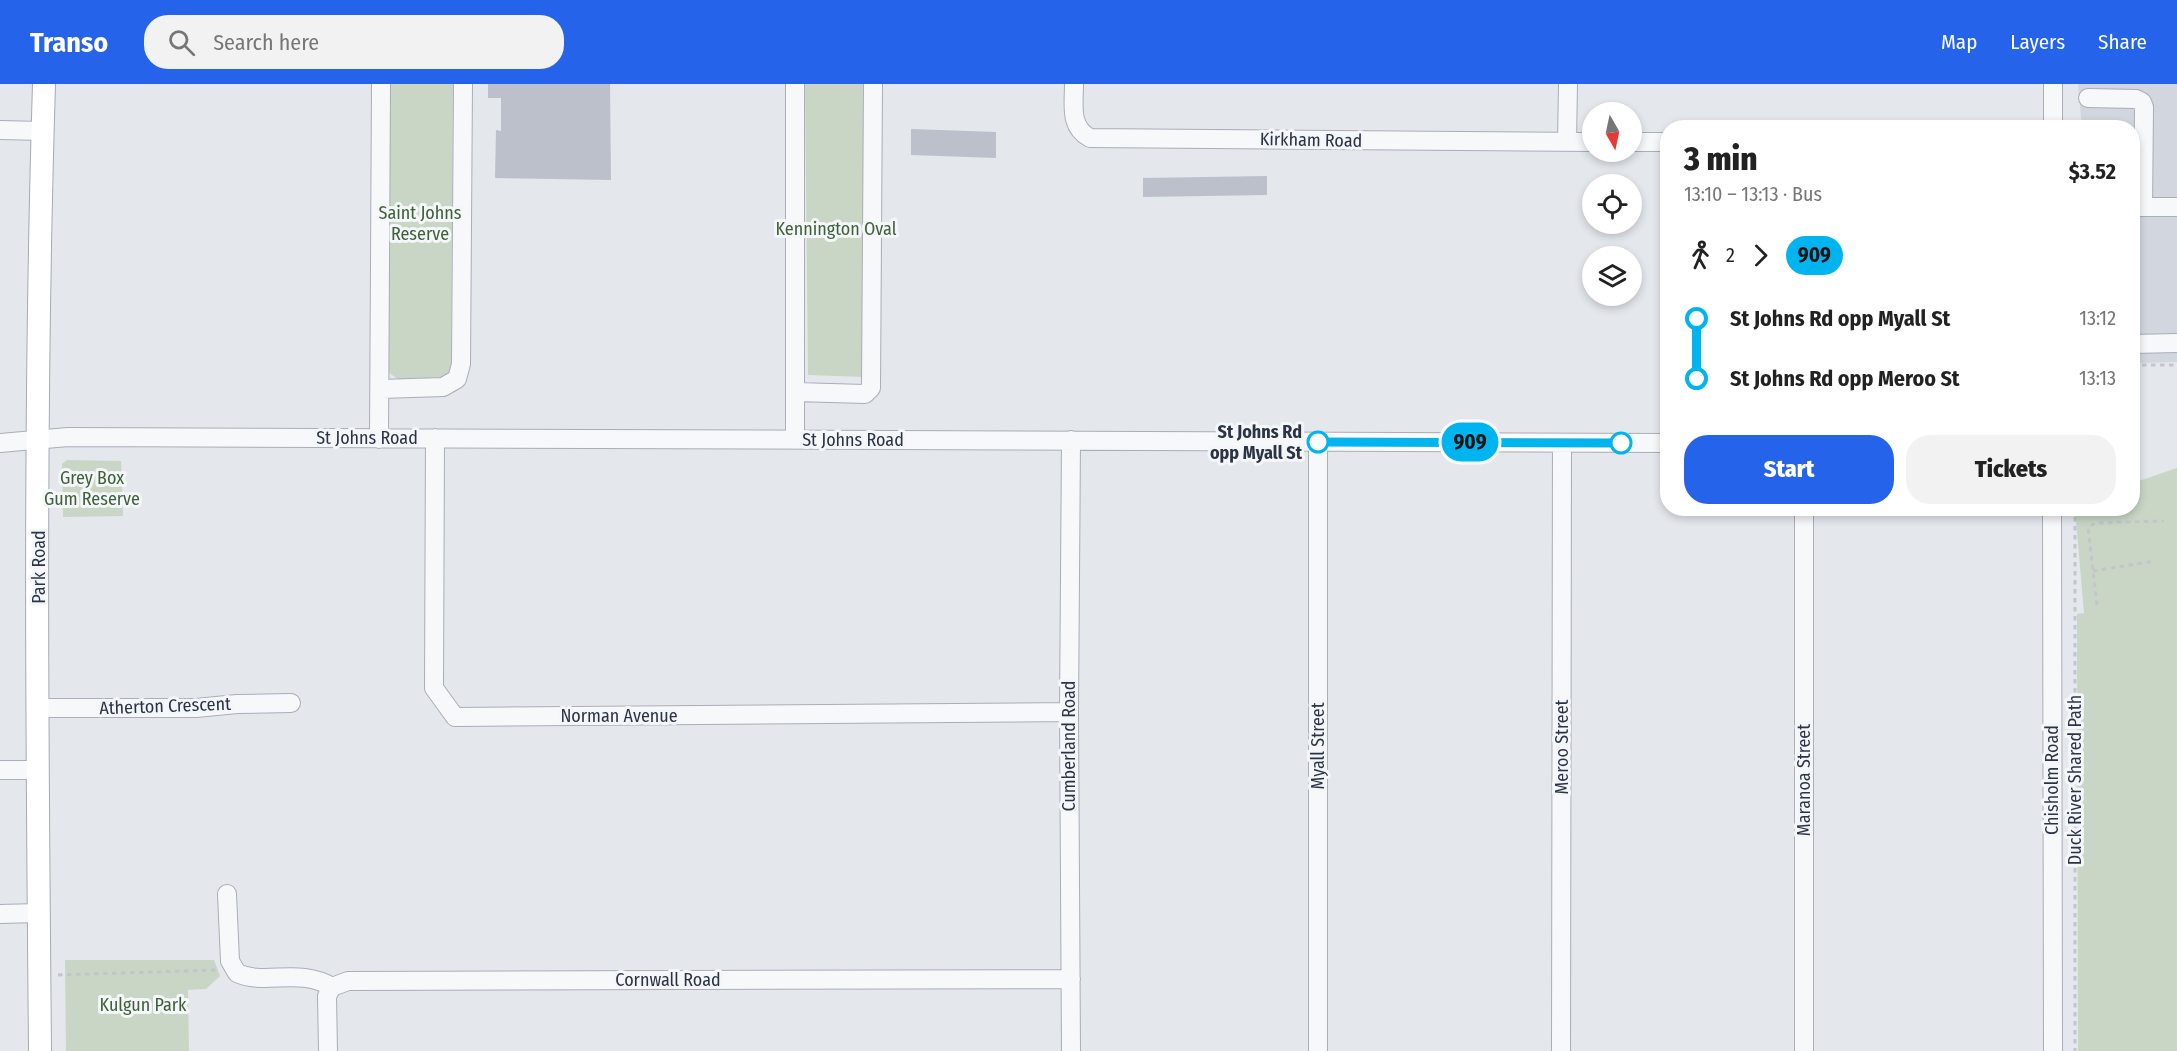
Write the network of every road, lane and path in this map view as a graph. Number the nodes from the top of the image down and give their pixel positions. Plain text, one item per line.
1 (44, 84) edge
2 (381, 84) edge
3 (463, 84) edge
4 (795, 84) edge
5 (873, 84) edge
6 (1074, 84) edge
7 (1568, 84) edge
8 (2053, 84) edge
9 (2088, 98) dead end
10 (2053, 120) edge
11 (0, 130) edge
12 (43, 130) junction
13 (1567, 142) junction
14 (1582, 142) edge
15 (1642, 142) edge
16 (1660, 142) edge
17 (2140, 174) edge
18 (2140, 207) edge
19 (2177, 207) edge
20 (2177, 343) edge
21 (2140, 344) edge
22 (2140, 365) edge
23 (2177, 365) edge
24 (381, 389) junction
25 (796, 392) junction
26 (435, 438) junction
27 (379, 439) junction
28 (39, 440) junction
29 (795, 440) junction
30 (1071, 440) junction
31 (1318, 442) junction
32 (0, 443) edge
33 (1562, 443) junction
34 (1660, 443) edge
35 (1804, 516) edge
36 (2052, 516) edge
37 (2075, 516) edge
38 (2164, 521) dead end
39 (2155, 561) dead end
40 (2094, 572) junction
41 (2097, 604) dead end
42 (291, 703) dead end
43 (38, 708) junction
44 (1069, 712) junction
45 (38, 770) junction
46 (0, 771) edge
47 (227, 894) dead end
48 (38, 913) junction
49 (0, 914) edge
50 (233, 969) junction
51 (39, 975) junction
52 (1071, 979) junction
53 (332, 987) junction
54 (40, 1051) edge
55 (328, 1051) edge
56 (1071, 1051) edge
57 (1318, 1051) edge
58 (1561, 1051) edge
59 (1804, 1051) edge
60 (2052, 1051) edge
61 (2075, 1051) edge

1 - 12 main road, Park Road
2 - 24 street
3 - 24 street
4 - 25 street
5 - 25 street
6 - 13 street, Kirkham Road
7 - 13 street
8 - 10 street
9 - 17 street
11 - 12 street
12 - 28 main road, Park Road
13 - 14 street, Kirkham Road
15 - 16 street
18 - 19 street
20 - 21 street
22 - 23 path
24 - 27 street
25 - 29 street
26 - 27 street, St Johns Road
26 - 29 street, St Johns Road
26 - 44 street, Norman Avenue
27 - 28 street, St Johns Road
28 - 32 street, St Johns Road
28 - 43 main road, Park Road
29 - 30 street, St Johns Road
30 - 31 street, St Johns Road
30 - 44 street, Cumberland Road
31 - 33 street, St Johns Road
31 - 57 street, Myall Street
33 - 34 street, St Johns Road
33 - 58 street, Meroo Street
35 - 59 street, Maranoa Street
36 - 60 street, Chisholm Road
37 - 61 path, Duck River Shared Path
38 - 40 path
39 - 40 path
40 - 41 path
42 - 43 street, Atherton Crescent
43 - 45 main road, Park Road
44 - 52 street, Cumberland Road
45 - 46 street
45 - 48 main road, Park Road
47 - 50 street
48 - 49 street
48 - 51 main road, Park Road
50 - 51 path
50 - 53 street
51 - 54 main road, Park Road
52 - 53 street, Cornwall Road
52 - 56 street, Cumberland Road
53 - 55 street

